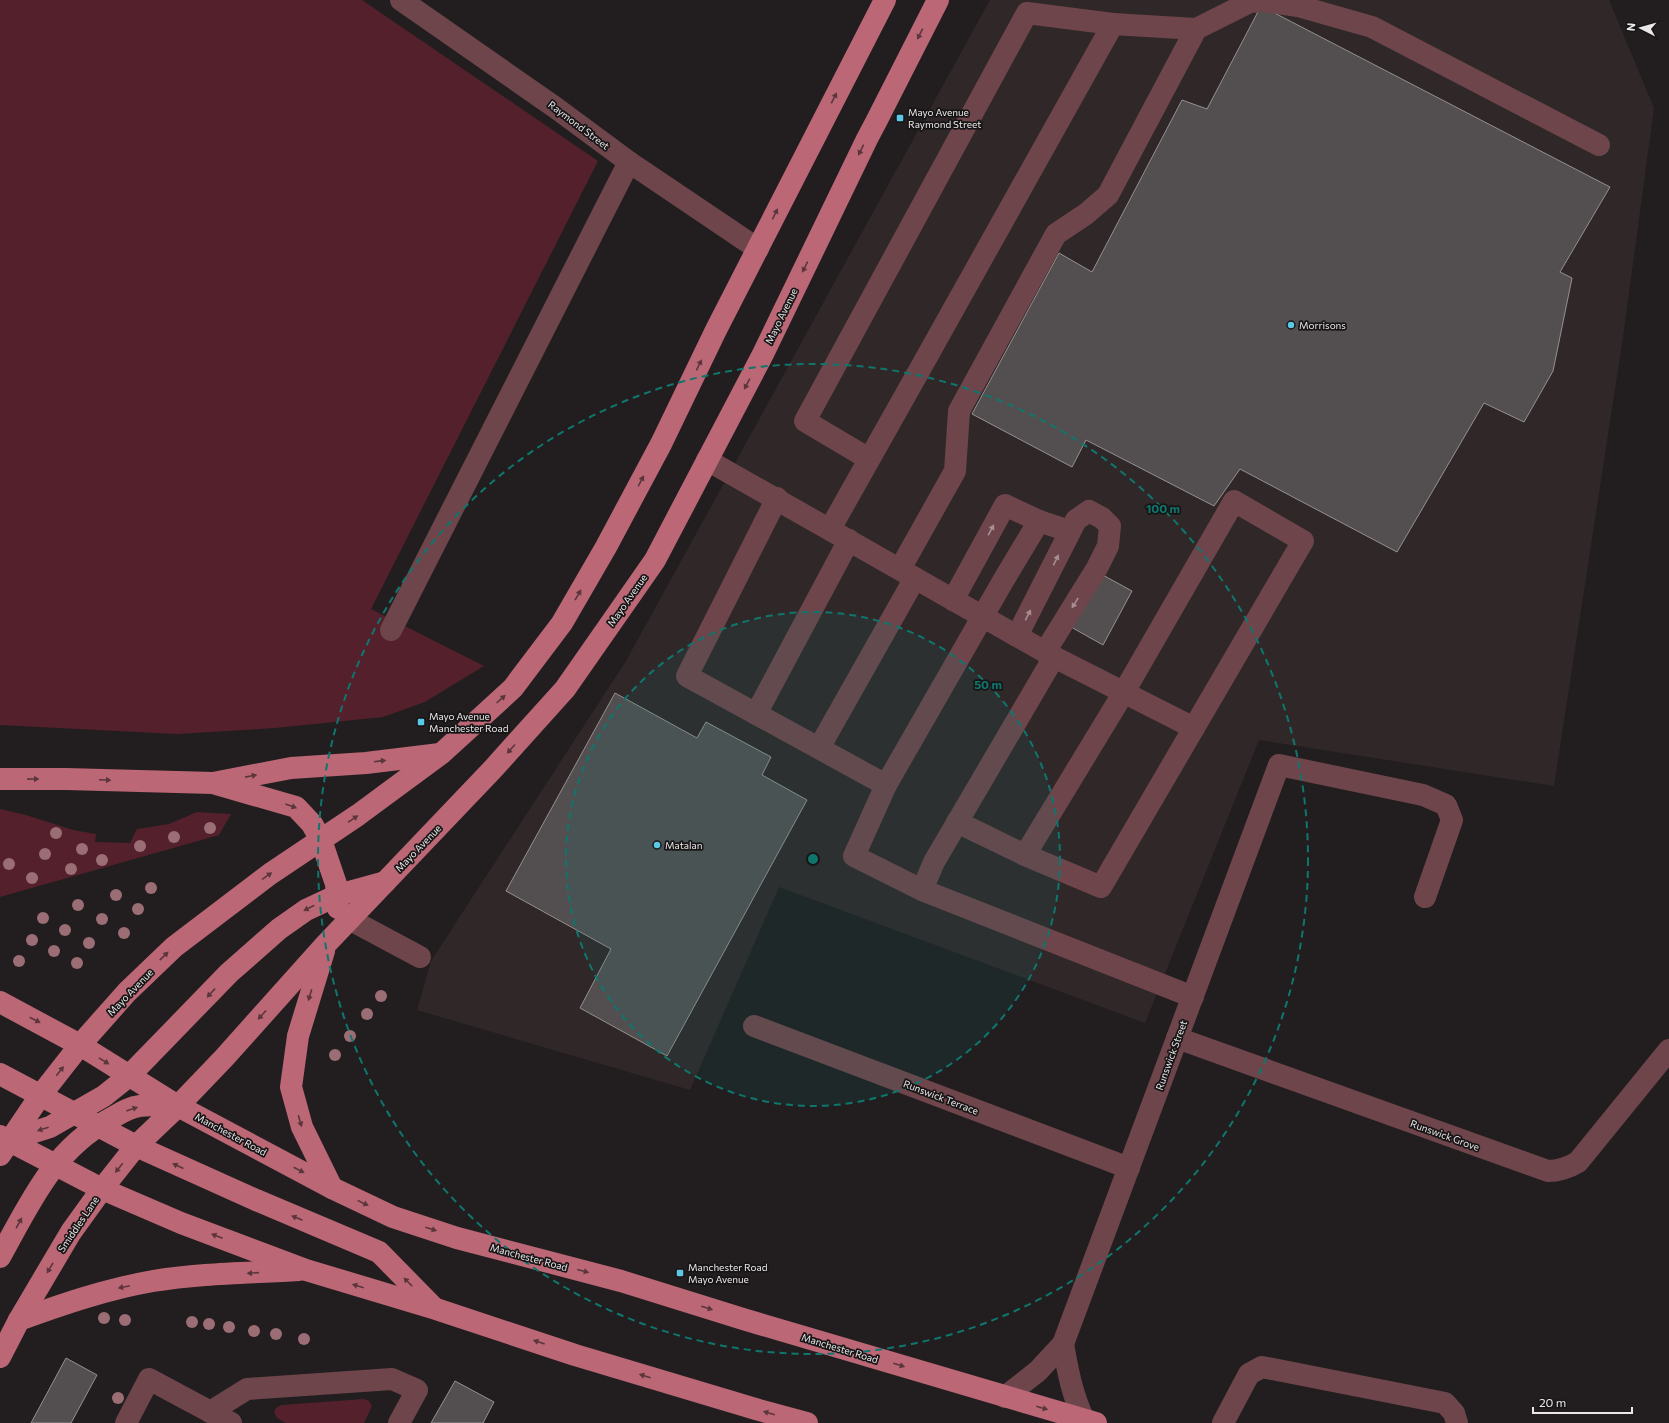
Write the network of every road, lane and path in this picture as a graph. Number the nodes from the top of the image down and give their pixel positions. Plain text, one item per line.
1 (401, 0) edge
2 (885, 0) edge
3 (938, 0) edge
4 (1113, 24) junction
5 (1196, 29) junction
6 (1600, 145) dead end
7 (629, 162) junction
8 (758, 249) junction
9 (870, 459) junction
10 (707, 460) junction
11 (777, 498) junction
12 (1040, 522) junction
13 (830, 529) junction
14 (1070, 531) junction
15 (849, 540) junction
16 (908, 574) junction
17 (953, 600) junction
18 (984, 617) junction
19 (391, 630) dead end
20 (1017, 636) junction
21 (1050, 654) junction
22 (1124, 692) junction
23 (756, 714) junction
24 (1194, 728) junction
25 (819, 748) junction
26 (442, 754) junction
27 (0, 779) edge
28 (213, 783) junction
29 (886, 785) junction
30 (958, 822) junction
31 (321, 840) junction
32 (1025, 855) junction
33 (385, 882) junction
34 (922, 890) junction
35 (338, 895) junction
36 (1425, 897) dead end
37 (338, 931) junction
38 (420, 957) dead end
39 (1193, 997) junction
40 (0, 1002) edge
41 (754, 1026) dead end
42 (1177, 1038) junction
43 (80, 1045) junction
44 (1669, 1050) edge
45 (0, 1074) edge
46 (129, 1076) junction
47 (40, 1096) junction
48 (178, 1106) junction
49 (75, 1114) junction
50 (97, 1126) junction
51 (3, 1144) edge
52 (136, 1146) junction
53 (55, 1164) junction
54 (1129, 1168) junction
55 (332, 1188) junction
56 (102, 1189) junction
57 (0, 1257) edge
58 (306, 1270) junction
59 (436, 1309) junction
60 (19, 1320) junction
61 (1063, 1344) junction
62 (0, 1357) edge
63 (1004, 1397) junction
64 (210, 1412) junction
65 (1090, 1422) edge
66 (126, 1423) edge
67 (232, 1423) edge
68 (399, 1423) edge
69 (807, 1423) edge
70 (1223, 1423) edge
71 (1457, 1423) edge

1 - 7 street, Raymond Street
8 -> 2 main road, Mayo Avenue
3 -> 10 main road, Mayo Avenue
4 - 5 street
4 - 9 street
4 - 9 street
5 - 6 street
5 - 16 street
7 - 8 street, Raymond Street
7 - 19 street
26 -> 8 main road, Mayo Avenue
9 - 13 street
10 - 11 street
10 -> 33 main road, Mayo Avenue
11 - 13 street
11 - 23 street
12 - 14 street
17 -> 12 street
12 - 18 street
13 - 15 street
20 -> 14 street
14 -> 21 street
15 - 16 street
15 - 23 street
16 - 17 street
16 - 25 street
17 - 18 street
18 - 20 street
18 - 29 street
20 - 21 street
21 - 22 street
21 - 30 street
22 - 24 street
22 - 24 street
22 - 32 street
23 - 25 street
24 - 32 street
25 - 29 street
28 -> 26 main road
31 -> 26 main road, Mayo Avenue
27 -> 28 main road
28 -> 31 main road
29 - 34 street
30 - 32 street
30 - 34 street
31 - 35 main road
43 -> 31 main road, Mayo Avenue
33 - 35 main road
33 - 37 main road, Mayo Avenue
34 - 39 street
35 - 37 main road
35 -> 46 main road
36 - 39 street, Runswick Street
37 - 38 street
37 -> 48 main road, Mayo Avenue
37 -> 55 main road
39 - 42 street, Runswick Street
40 -> 43 main road, Manchester Road
41 - 54 street, Runswick Terrace
42 - 44 street, Runswick Grove
42 - 54 street, Runswick Street
43 -> 46 main road, Manchester Road
47 -> 43 main road
45 - 47 main road
46 - 48 main road, Manchester Road
46 - 49 main road
47 - 49 main road
47 - 51 main road
50 -> 48 main road
48 - 52 main road, Smiddles Lane
48 -> 55 main road, Manchester Road
49 - 50 main road
49 -> 51 main road
50 - 52 main road
50 - 53 main road
51 - 53 main road
52 -> 56 main road, Smiddles Lane
59 -> 52 main road
53 - 56 main road
57 -> 53 main road
54 - 61 street, Runswick Street
55 -> 63 main road, Manchester Road
58 -> 56 main road
56 -> 60 main road, Smiddles Lane
59 -> 58 main road
58 -> 60 main road
69 -> 59 main road
60 - 62 main road, Smiddles Lane
61 - 63 street, Runswick Street
61 - 65 street
63 -> 65 main road, Manchester Road
64 - 66 street
64 - 67 street
64 - 68 street
70 - 71 street

